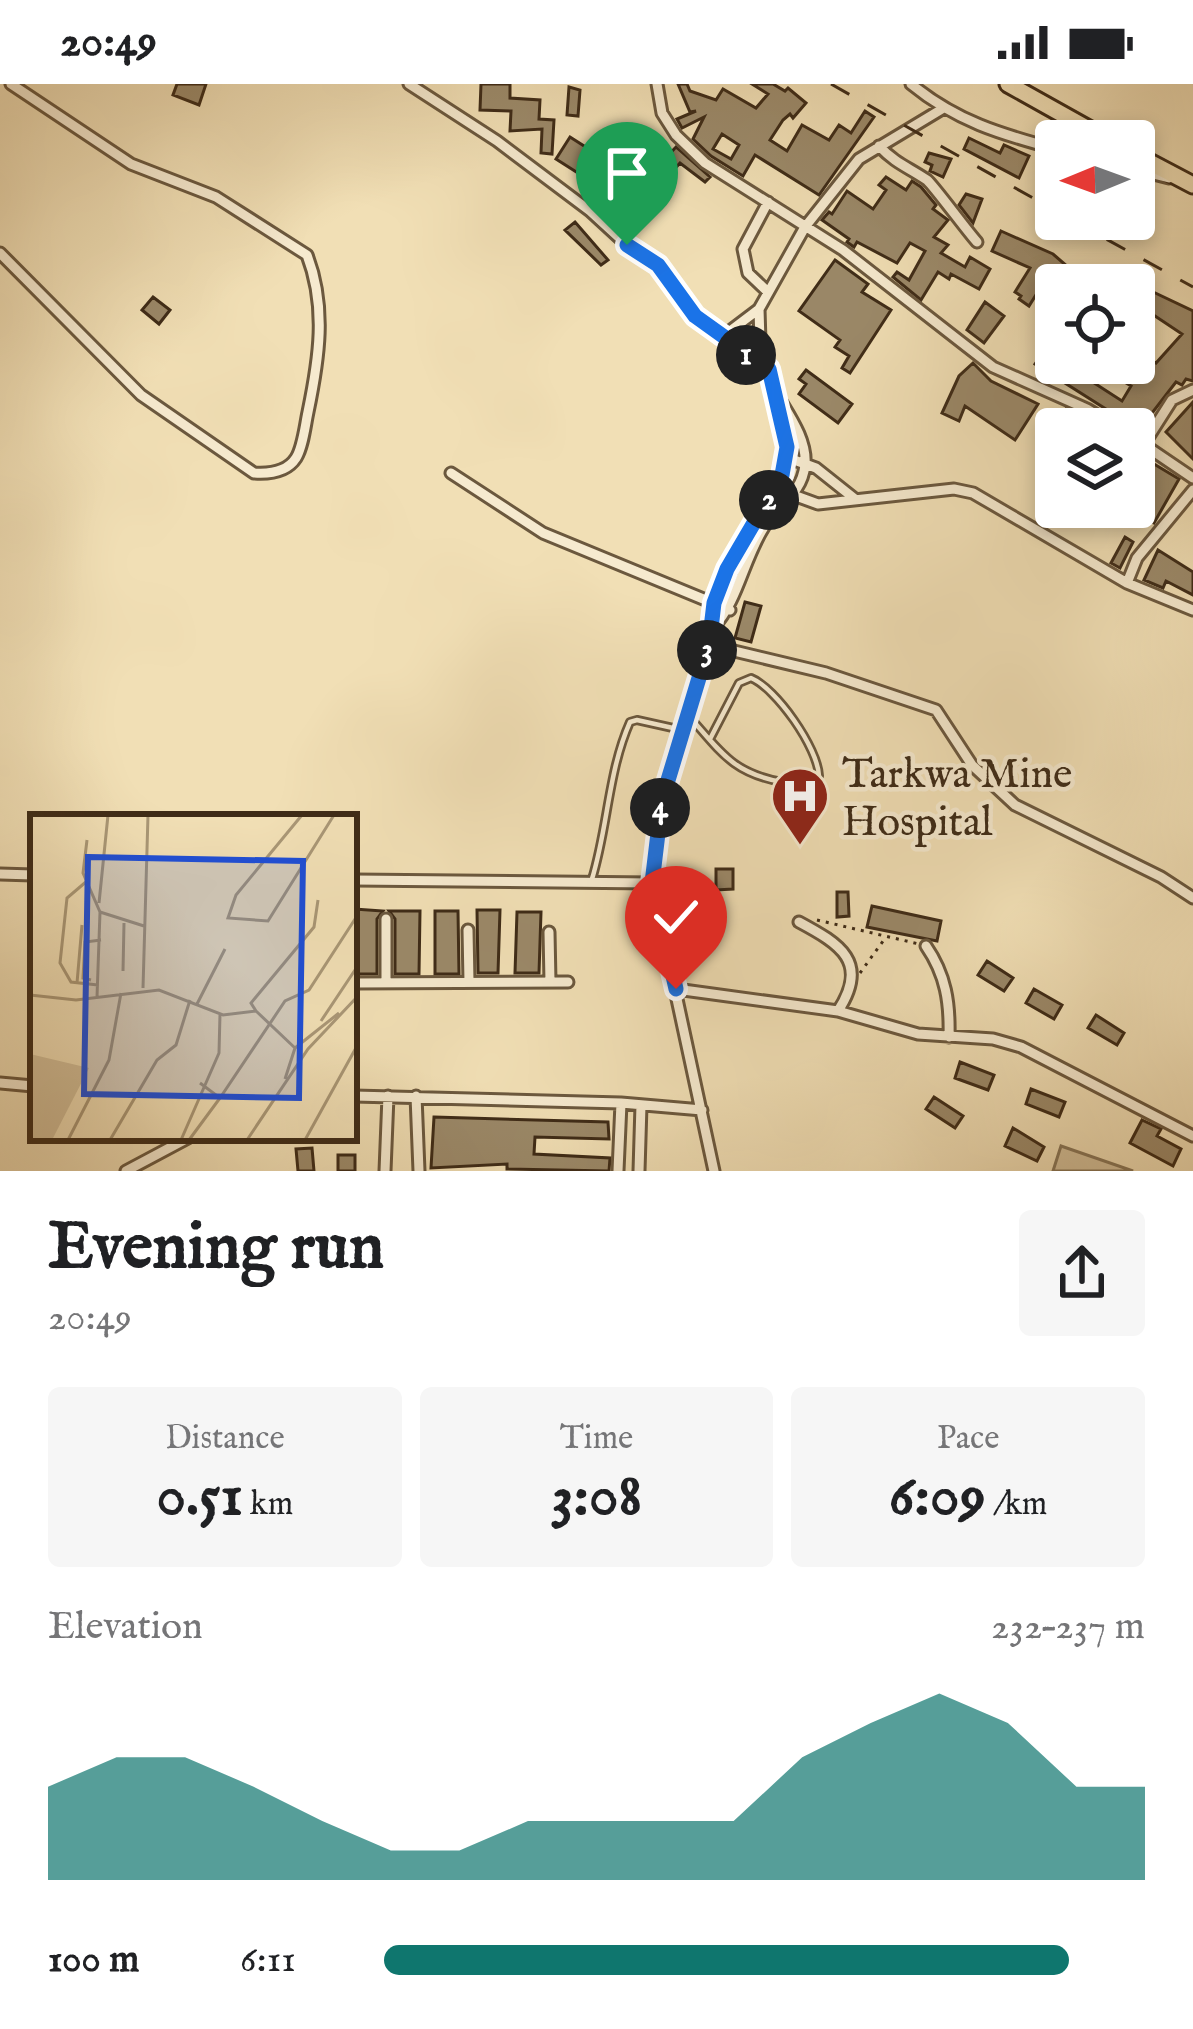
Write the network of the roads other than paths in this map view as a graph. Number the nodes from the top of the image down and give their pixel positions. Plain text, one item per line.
1 (11, 84) edge
2 (409, 84) edge
3 (657, 84) edge
4 (911, 84) edge
5 (1008, 84) edge
6 (942, 109) junction
7 (1072, 120) edge
8 (1035, 143) edge
9 (879, 146) junction
10 (1155, 165) edge
11 (1155, 174) edge
12 (1191, 183) edge
13 (767, 202) junction
14 (805, 227) junction
15 (976, 242) dead end
16 (0, 254) edge
17 (768, 292) junction
18 (759, 308) junction
19 (722, 337) junction
20 (769, 369) junction
21 (1193, 390) edge
22 (776, 392) junction
23 (1085, 408) edge
24 (1155, 421) edge
25 (1155, 452) edge
26 (786, 457) junction
27 (805, 461) junction
28 (451, 473) dead end
29 (1193, 478) edge
30 (777, 489) junction
31 (1193, 490) edge
32 (794, 496) junction
33 (855, 499) junction
34 (749, 544) junction
35 (1127, 583) junction
36 (714, 603) junction
37 (730, 610) junction
38 (1193, 610) edge
39 (713, 628) junction
40 (709, 645) junction
41 (686, 712) junction
42 (682, 730) junction
43 (710, 739) junction
44 (0, 874) edge
45 (30, 875) edge
46 (357, 880) edge
47 (591, 881) junction
48 (652, 883) junction
49 (1193, 898) edge
50 (386, 919) dead end
51 (799, 922) road end
52 (468, 930) dead end
53 (549, 932) dead end
54 (926, 946) road end
55 (469, 982) junction
56 (550, 982) junction
57 (568, 982) dead end
58 (357, 983) edge
59 (386, 983) junction
60 (676, 989) junction
61 (838, 1011) junction
62 (949, 1037) junction
63 (0, 1083) edge
64 (30, 1086) edge
65 (357, 1096) edge
66 (388, 1096) junction
67 (416, 1096) junction
68 (621, 1103) junction
69 (641, 1105) junction
70 (702, 1110) junction
71 (1193, 1136) edge
72 (182, 1141) edge
73 (126, 1171) edge
74 (385, 1171) edge
75 (418, 1171) edge
76 (618, 1171) edge
77 (639, 1171) edge
78 (713, 1171) edge

1 - 16 street
2 - 19 street
3 - 13 street
4 - 6 street
5 - 7 main road
6 - 8 street
6 - 9 street
9 - 14 street
9 - 15 street
10 - 12 main road
11 - 12 street
13 - 14 street
13 - 17 street
14 - 17 street
14 - 23 street
17 - 18 street
18 - 19 street
18 - 20 street
19 - 20 street
20 - 22 street
21 - 24 street
22 - 26 street
22 - 27 street
25 - 29 street
26 - 27 street
26 - 30 street
27 - 32 street
27 - 33 street
28 - 36 street
30 - 32 street
30 - 34 street
31 - 35 street
32 - 33 street
32 - 34 street
33 - 35 street
34 - 36 street
34 - 37 street
35 - 38 street
36 - 37 street
36 - 39 street
37 - 39 street
39 - 40 street
40 - 41 street
40 - 49 street
41 - 42 street
41 - 43 lane
42 - 47 lane
42 - 48 street
43 - 43 lane
44 - 45 street
46 - 47 street
47 - 48 street
48 - 60 street
50 - 59 street
51 - 61 street
52 - 55 street
53 - 56 street
54 - 62 street
55 - 56 street
55 - 59 street
56 - 57 street
58 - 59 street
60 - 61 street
60 - 70 street
61 - 62 street
62 - 71 street
63 - 64 street
65 - 66 street
66 - 67 street
66 - 74 street
67 - 68 street
67 - 75 street
68 - 69 street
68 - 76 street
69 - 70 street
69 - 77 street
70 - 78 street
72 - 73 street

